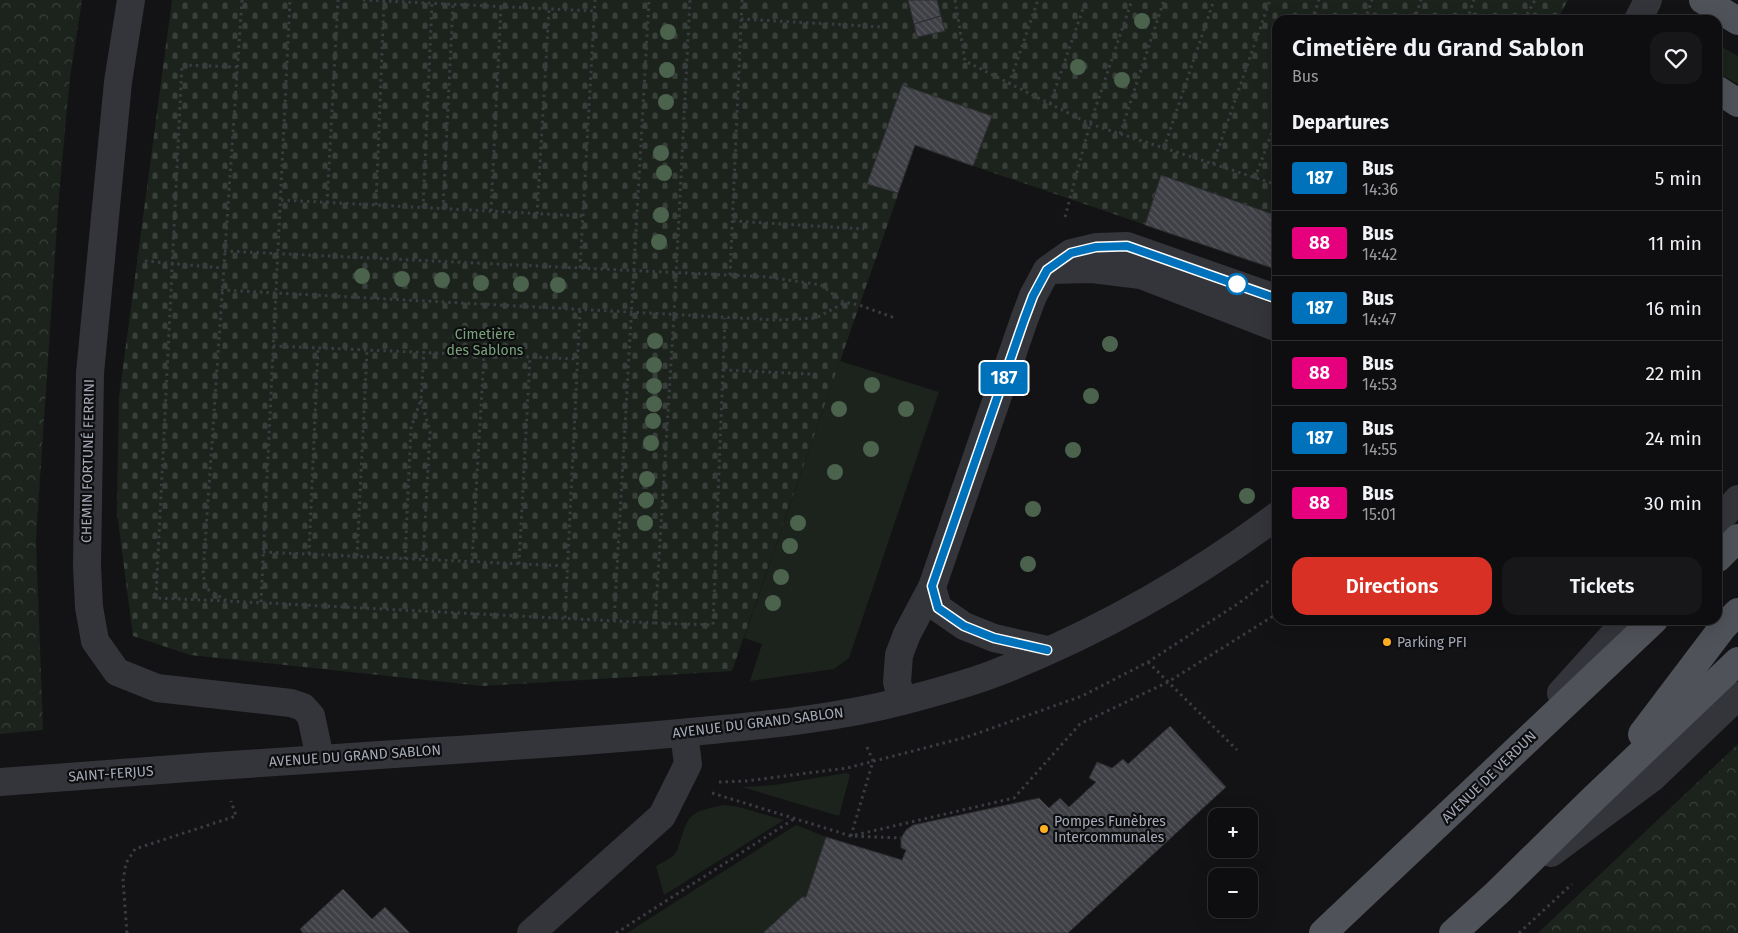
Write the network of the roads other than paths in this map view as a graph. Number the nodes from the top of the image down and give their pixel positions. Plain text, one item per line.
1 (131, 0) edge
2 (1648, 0) edge
3 (1703, 0) edge
4 (1640, 15) edge
5 (1738, 21) edge
6 (1722, 93) edge
7 (1738, 104) edge
8 (1047, 270) junction
9 (1272, 297) edge
10 (1272, 326) edge
11 (1738, 499) edge
12 (1722, 517) edge
13 (1272, 520) edge
14 (1738, 538) edge
15 (1722, 554) edge
16 (932, 586) junction
17 (1738, 612) edge
18 (1623, 625) edge
19 (1649, 625) edge
20 (1047, 650) junction
21 (1738, 661) edge
22 (1738, 696) edge
23 (902, 701) junction
24 (684, 733) junction
25 (320, 758) junction
26 (223, 766) joint
27 (0, 782) edge
28 (1593, 799) junction
29 (1452, 813) junction
30 (1497, 893) junction
31 (531, 933) edge
32 (1324, 933) edge
33 (1453, 933) edge

1 - 25 street, CHEMIN FORTUNÉ FERRINI
2 - 4 street
3 - 5 main road
6 - 7 main road
8 - 9 street
8 - 10 street
8 - 16 street
11 - 12 street
13 - 20 street, AVENUE DU GRAND SABLON
14 - 15 main road
16 - 20 street
16 - 23 street
17 - 28 main road
18 - 29 street
19 - 29 main road, AVENUE DE VERDUN
20 - 23 street, AVENUE DU GRAND SABLON
21 - 28 main road
22 - 30 street
23 - 24 street, AVENUE DU GRAND SABLON
24 - 25 street, AVENUE DU GRAND SABLON
24 - 31 street
25 - 26 street, AVENUE DU GRAND SABLON
26 - 27 street, SAINT-FERJUS
28 - 30 main road
29 - 32 main road, AVENUE DE VERDUN
30 - 33 main road

